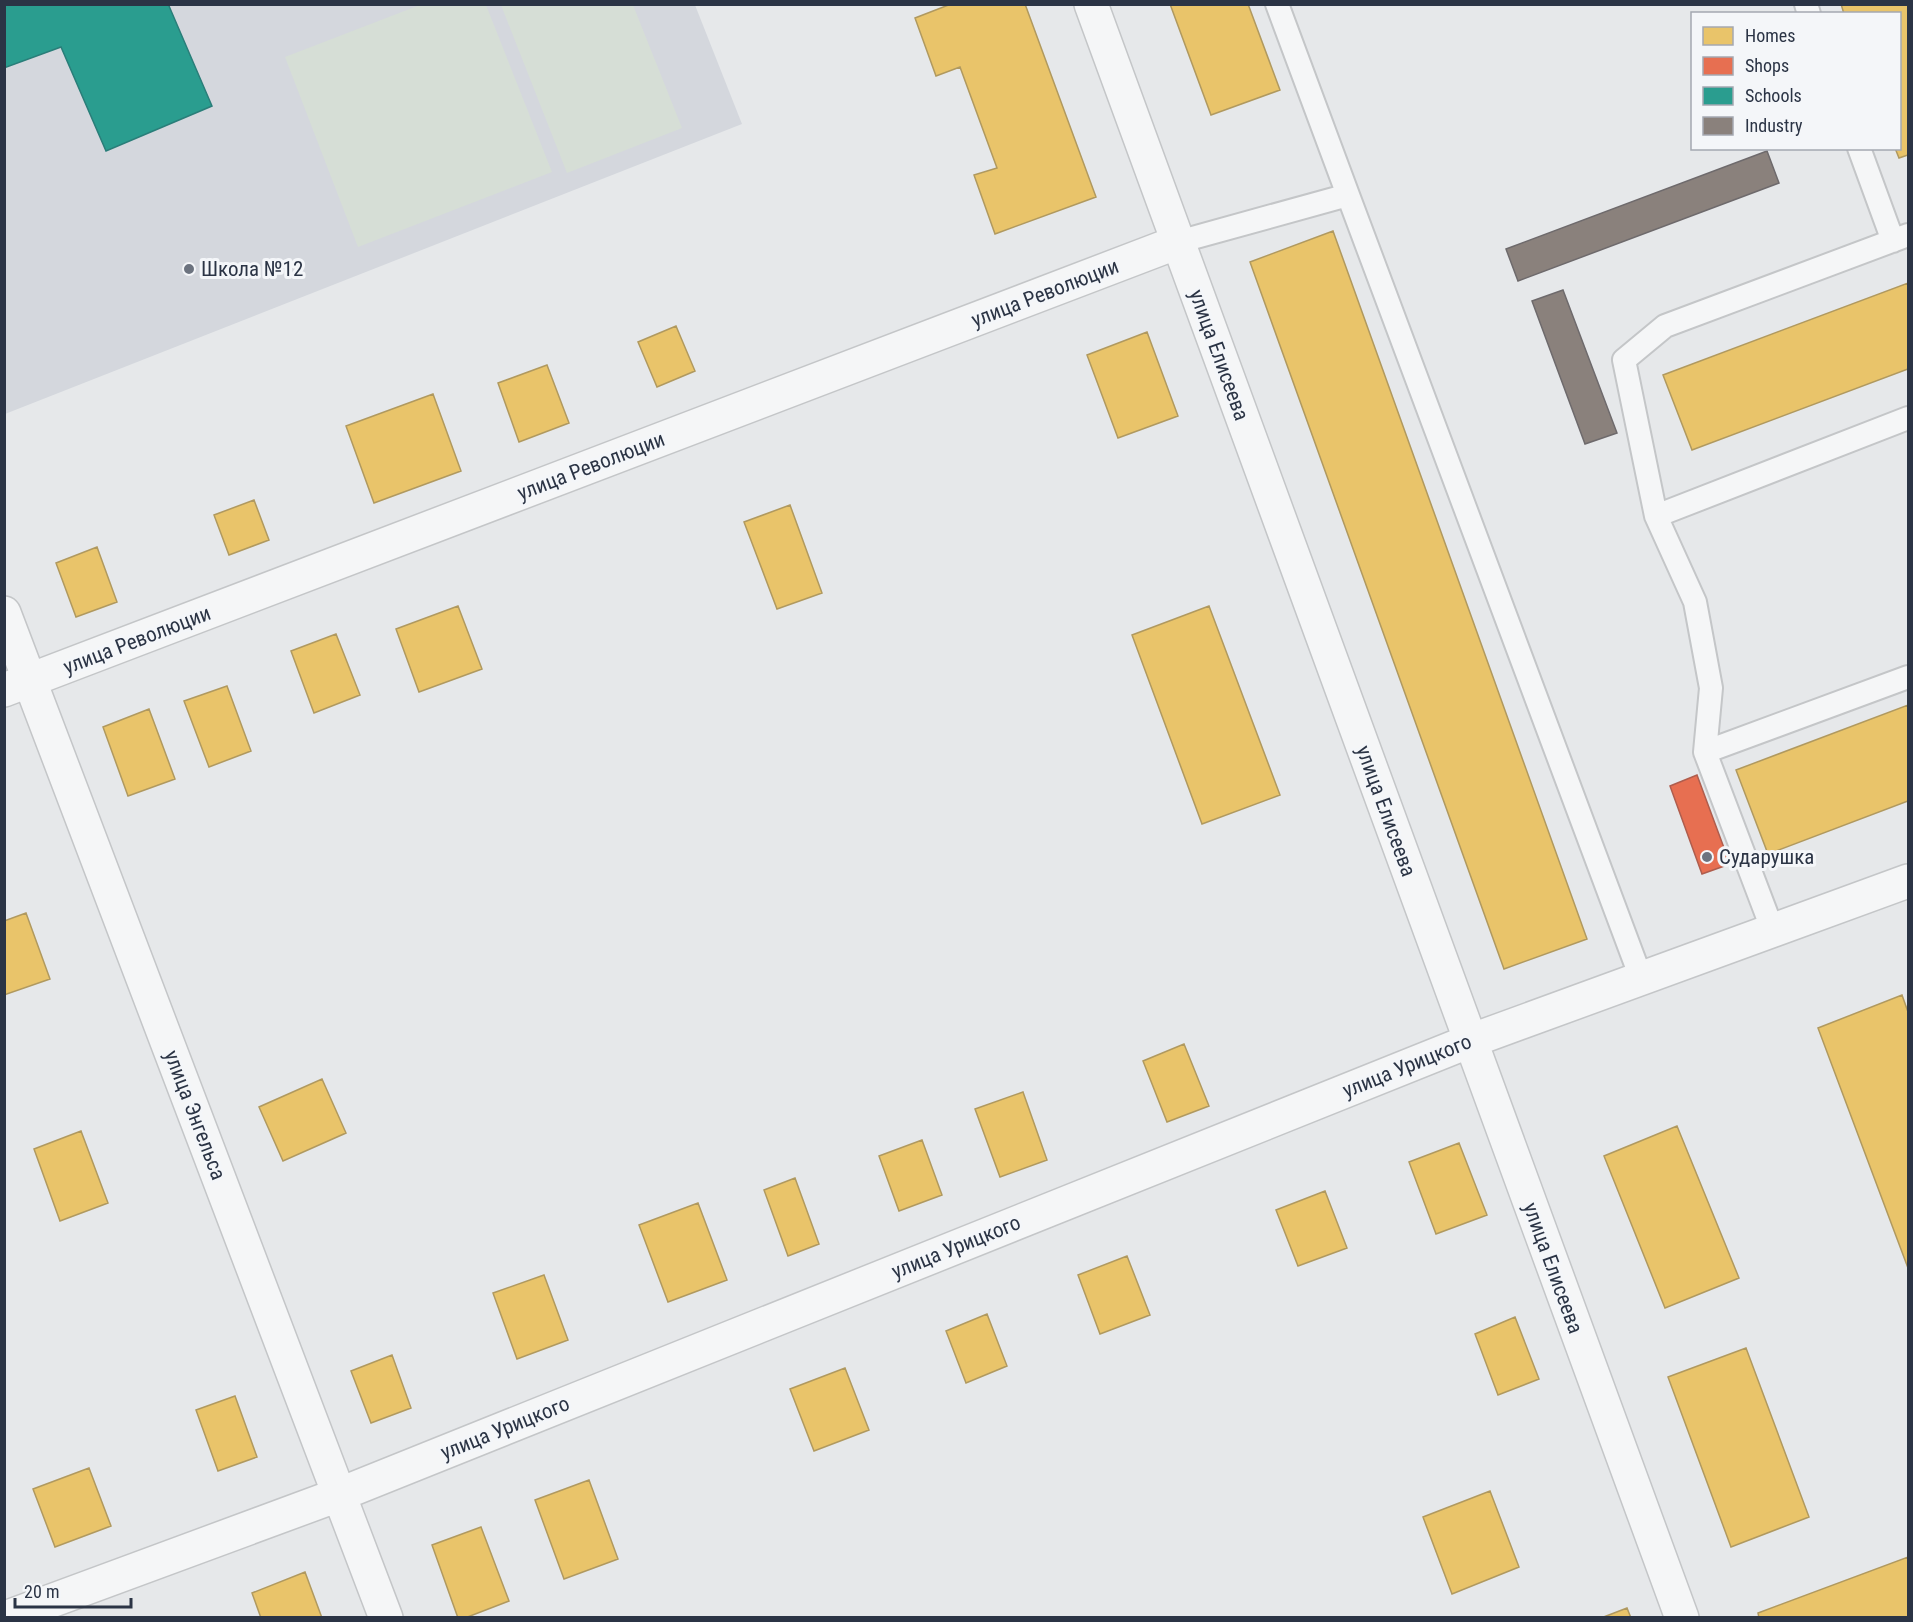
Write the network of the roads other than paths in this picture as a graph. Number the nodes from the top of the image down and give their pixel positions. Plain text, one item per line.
1 (1091, 4) edge
2 (1277, 4) edge
3 (1860, 150) edge
4 (1348, 195) junction
5 (1901, 238) edge
6 (1178, 242) junction
7 (1908, 418) edge
8 (1656, 516) junction
9 (4, 613) edge
10 (1908, 677) edge
11 (18, 685) edge
12 (1705, 752) junction
13 (1908, 881) edge
14 (1773, 930) junction
15 (1641, 978) junction
16 (1470, 1041) junction
17 (338, 1495) junction
18 (5, 1617) edge
19 (386, 1617) edge
20 (1682, 1617) edge

1 - 6 street, улица Елисеева
2 - 4 lane
3 - 5 lane
4 - 6 lane
4 - 15 lane
5 - 8 lane
6 - 11 street, улица Революции
6 - 16 street, улица Елисеева
7 - 8 lane
8 - 12 lane
9 - 11 street, улица Энгельса
10 - 12 lane
11 - 17 street, улица Энгельса
12 - 14 lane
13 - 14 street, улица Урицкого
14 - 15 street, улица Урицкого
15 - 16 street, улица Урицкого
16 - 17 street, улица Урицкого
16 - 20 street, улица Елисеева
17 - 18 street, улица Урицкого
17 - 19 street, улица Энгельса

